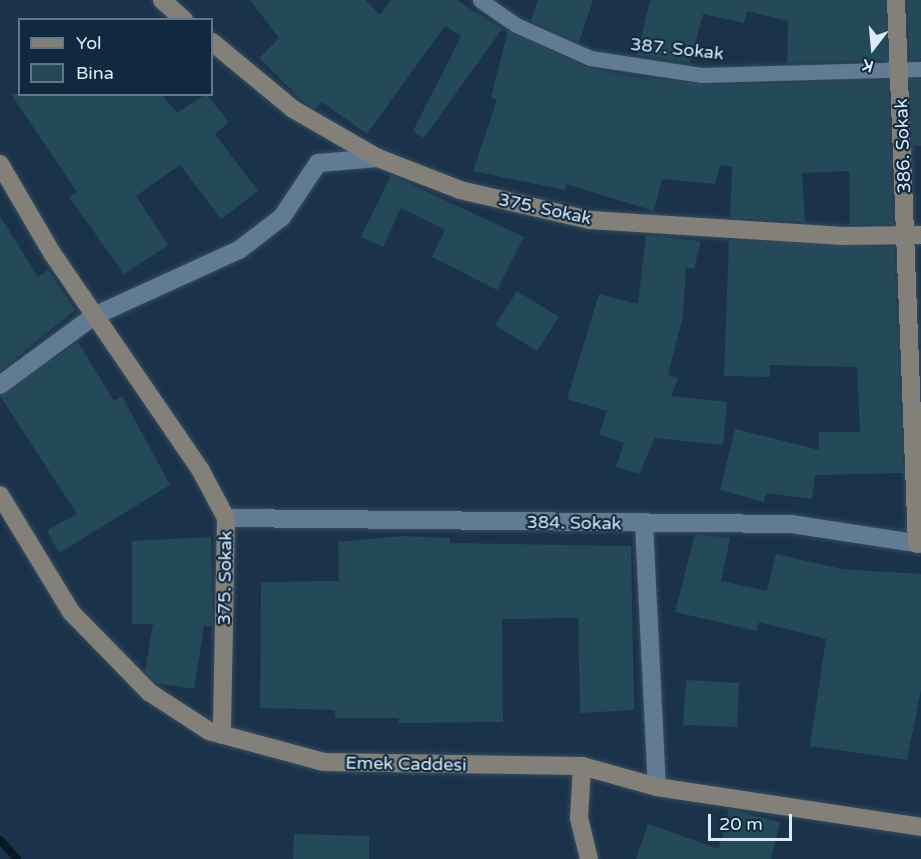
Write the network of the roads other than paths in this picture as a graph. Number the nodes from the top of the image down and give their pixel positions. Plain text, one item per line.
1 (162, 0) edge
2 (480, 0) edge
3 (896, 0) edge
4 (182, 18) edge
5 (213, 43) edge
6 (921, 69) edge
7 (900, 70) junction
8 (378, 158) junction
9 (0, 164) edge
10 (914, 235) edge
11 (94, 316) junction
12 (0, 385) edge
13 (0, 495) edge
14 (226, 518) junction
15 (644, 524) junction
16 (919, 544) edge
17 (222, 735) junction
18 (582, 766) junction
19 (657, 787) junction
20 (921, 827) edge
21 (589, 859) edge

1 - 4 street
2 - 7 lane, 387. Sokak
3 - 7 street, 386. Sokak
5 - 8 street, 375. Sokak
6 - 7 lane, 387. Sokak
7 - 10 street, 386. Sokak
8 - 10 street, 375. Sokak
8 - 11 street
9 - 11 street, 375. Sokak
10 - 16 street, 386. Sokak
11 - 12 street
11 - 14 street, 375. Sokak
13 - 17 street, Emek Caddesi
14 - 15 street, 384. Sokak
14 - 17 street, 375. Sokak
15 - 16 street, 384. Sokak
15 - 19 street
17 - 18 street, Emek Caddesi
18 - 19 street, Emek Caddesi
18 - 21 street
19 - 20 street, Emek Caddesi

